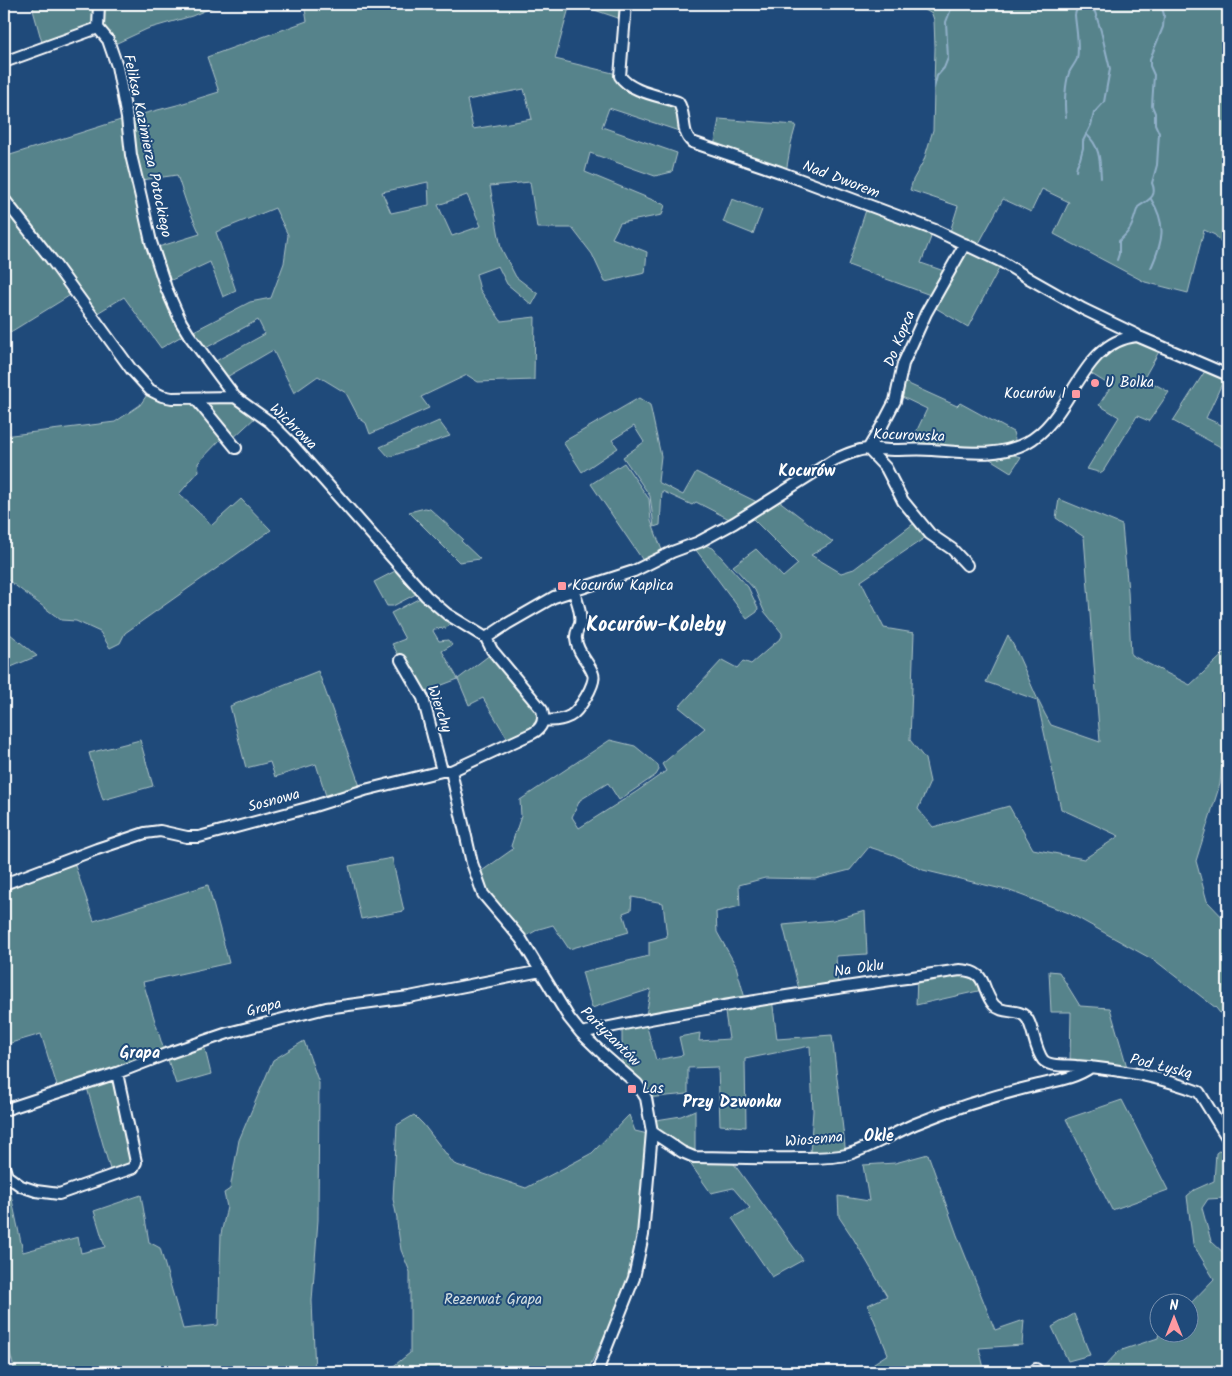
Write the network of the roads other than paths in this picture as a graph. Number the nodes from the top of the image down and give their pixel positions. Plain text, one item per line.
1 (99, 4) edge
2 (626, 4) edge
3 (98, 28) junction
4 (4, 62) edge
5 (4, 199) edge
6 (965, 244) junction
7 (1138, 336) junction
8 (1228, 376) edge
9 (235, 397) junction
10 (194, 398) junction
11 (236, 448) dead end
12 (868, 449) junction
13 (967, 565) dead end
14 (573, 590) junction
15 (486, 638) junction
16 (401, 660) dead end
17 (543, 720) junction
18 (447, 771) junction
19 (4, 884) edge
20 (541, 972) junction
21 (581, 1032) junction
22 (1091, 1067) junction
23 (117, 1073) junction
24 (4, 1110) edge
25 (652, 1132) junction
26 (1228, 1139) edge
27 (4, 1167) edge
28 (599, 1372) edge

1 - 3 street
2 - 6 street, Nad Dworem
3 - 4 street
3 - 9 street, Feliksa Kazimierza Potockiego
5 - 10 street
6 - 7 street, Nad Dworem
6 - 12 street, Do Kopca
7 - 8 street
7 - 12 street, Kocurowska
9 - 10 street
9 - 15 street, Wichrowa
10 - 11 street
12 - 13 street
12 - 14 street, Kocurowska
14 - 15 street, Kocurowska
14 - 17 street
15 - 17 street, Wichrowa
16 - 18 street, Wierchy
17 - 18 street, Sosnowa
18 - 19 street, Sosnowa
18 - 20 street, Partyzantów
20 - 21 street, Partyzantów
20 - 23 street, Grapa
21 - 22 street, Na Oklu
21 - 25 street, Partyzantów
22 - 25 street, Wiosenna
22 - 26 street, Pod Łyską
23 - 24 street, Grapa
23 - 27 street
25 - 28 street, Partyzantów

